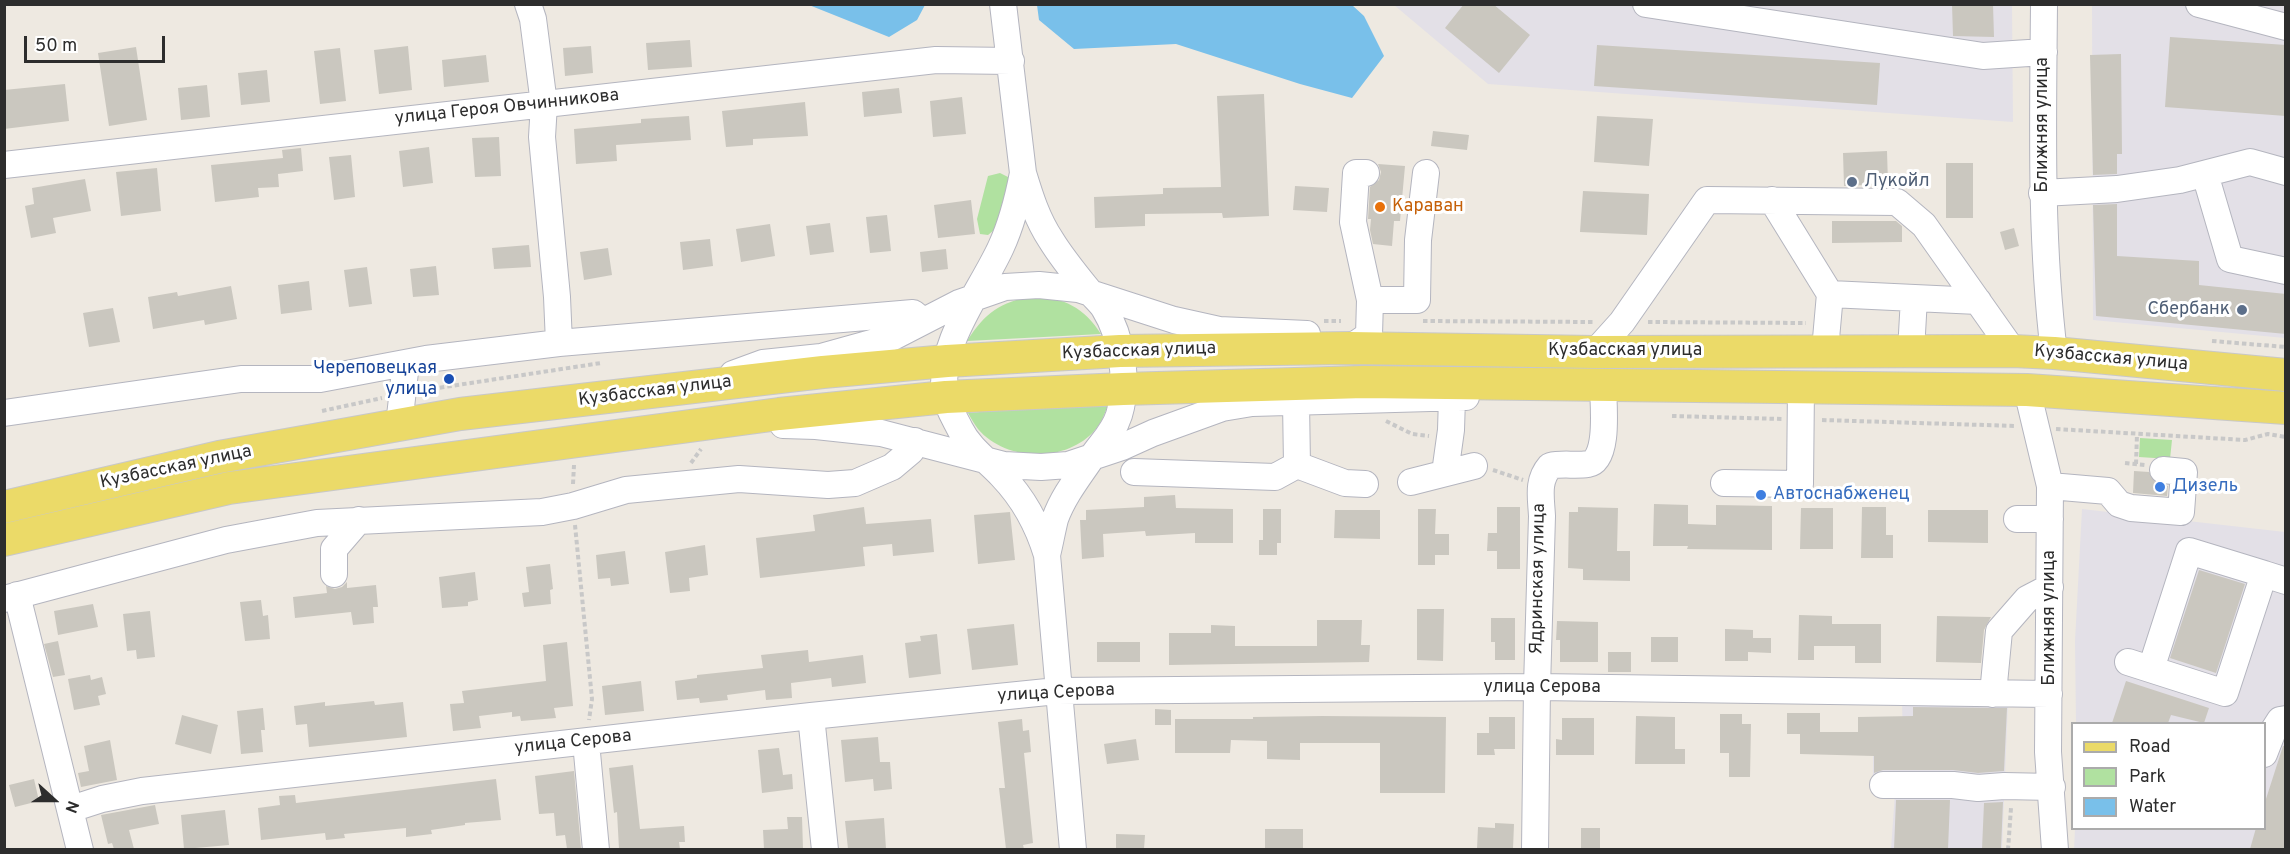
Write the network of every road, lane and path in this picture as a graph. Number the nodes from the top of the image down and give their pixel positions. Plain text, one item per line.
1 (528, 4) edge
2 (1003, 4) edge
3 (1647, 4) edge
4 (2044, 4) edge
5 (2199, 4) edge
6 (2286, 27) edge
7 (2044, 52) junction
8 (1011, 61) junction
9 (544, 104) junction
10 (4, 165) edge
11 (2286, 172) edge
12 (1023, 173) junction
13 (1366, 173) dead end
14 (1426, 173) dead end
15 (2205, 174) junction
16 (2042, 193) junction
17 (1772, 200) junction
18 (2286, 271) edge
19 (1091, 293) junction
20 (1830, 294) junction
21 (975, 297) junction
22 (1914, 298) junction
23 (1370, 300) junction
24 (1978, 301) junction
25 (923, 321) junction
26 (1360, 342) junction
27 (559, 343) junction
28 (1825, 350) junction
29 (1120, 351) junction
30 (1911, 351) junction
31 (2013, 351) junction
32 (1595, 352) junction
33 (2054, 353) junction
34 (947, 361) junction
35 (406, 363) junction
36 (2286, 375) edge
37 (1596, 385) junction
38 (698, 387) junction
39 (1801, 387) junction
40 (1123, 389) junction
41 (2027, 390) junction
42 (945, 397) junction
43 (1452, 398) junction
44 (1296, 402) junction
45 (2286, 408) edge
46 (4, 413) edge
47 (1672, 416) dead end
48 (1792, 419) dead end
49 (1815, 420) dead end
50 (699, 424) junction
51 (399, 425) junction
52 (2036, 427) junction
53 (2137, 434) junction
54 (2286, 437) edge
55 (915, 441) junction
56 (1092, 456) junction
57 (984, 460) junction
58 (574, 462) dead end
59 (2136, 464) dead end
60 (1297, 465) junction
61 (1474, 466) dead end
62 (2163, 470) dead end
63 (1134, 472) dead end
64 (1445, 473) junction
65 (1411, 482) dead end
66 (1365, 483) dead end
67 (1724, 483) dead end
68 (2050, 486) junction
69 (573, 506) junction
70 (4, 507) edge
71 (2017, 519) dead end
72 (2050, 519) junction
73 (359, 520) junction
74 (4, 540) edge
75 (1047, 555) junction
76 (334, 574) dead end
77 (2275, 578) edge
78 (2050, 587) junction
79 (11, 597) edge
80 (1537, 687) junction
81 (1058, 691) junction
82 (1993, 694) junction
83 (2049, 694) junction
84 (811, 716) junction
85 (2286, 719) edge
86 (586, 742) junction
87 (2266, 751) edge
88 (1883, 785) dead end
89 (2052, 787) junction
90 (2012, 798) dead end
91 (71, 809) junction
92 (80, 849) edge
93 (596, 849) edge
94 (825, 849) edge
95 (1073, 849) edge
96 (1535, 849) edge
97 (2008, 849) edge
98 (2055, 849) edge

1 - 9 street
2 - 8 street
3 - 7 street
4 - 7 street, Ближняя улица
5 - 6 street
7 - 16 street, Ближняя улица
8 - 9 street, улица Героя Овчинникова
8 - 12 street
9 - 10 street, улица Героя Овчинникова
9 - 27 street
11 - 15 street
12 - 19 street
12 - 21 street
13 - 23 street
14 - 23 street
15 - 16 street
15 - 18 street
16 - 33 street, Ближняя улица
17 - 20 street
17 - 24 street
17 - 32 street
19 - 21 street
19 - 26 street
19 - 29 street
20 - 22 street
20 - 28 street
21 - 25 street
21 - 34 street
22 - 24 street
22 - 30 street
23 - 26 street
24 - 31 street
25 - 27 street
25 - 38 street
26 - 29 main road, Кузбасская улица
26 - 32 main road, Кузбасская улица
27 - 35 street
28 - 30 main road, Кузбасская улица
28 - 32 main road, Кузбасская улица
29 - 34 main road, Кузбасская улица
29 - 40 street
30 - 31 main road, Кузбасская улица
31 - 33 main road, Кузбасская улица
33 - 36 main road, Кузбасская улица
34 - 38 main road, Кузбасская улица
34 - 42 street
35 - 46 street
35 - 51 street
37 - 39 main road, Кузбасская улица
37 - 40 main road, Кузбасская улица
37 - 43 street
37 - 80 street, Ядринская улица
38 - 51 main road, Кузбасская улица
39 - 41 main road, Кузбасская улица
39 - 67 street
40 - 42 main road, Кузбасская улица
40 - 56 street
41 - 45 main road, Кузбасская улица
41 - 52 street, Ближняя улица
42 - 50 main road, Кузбасская улица
42 - 57 street
43 - 44 street
43 - 64 street
44 - 56 street
44 - 60 street
47 - 48 path
49 - 52 path
50 - 55 street
50 - 74 main road, Кузбасская улица
51 - 70 main road, Кузбасская улица
52 - 53 path
52 - 68 street, Ближняя улица
53 - 54 path
53 - 59 path
55 - 57 street
55 - 69 street
56 - 57 street
56 - 75 street
57 - 75 street
58 - 69 path
60 - 63 street
60 - 66 street
61 - 64 street
62 - 68 street
64 - 65 street
68 - 72 street, Ближняя улица
69 - 73 street
69 - 86 path
71 - 72 street
72 - 78 street, Ближняя улица
73 - 76 street
73 - 79 street
75 - 81 street
77 - 77 street
78 - 82 street
78 - 83 street, Ближняя улица
79 - 91 street
80 - 81 street, улица Серова
80 - 82 street, улица Серова
80 - 96 street, Ядринская улица
81 - 84 street, улица Серова
81 - 95 street
82 - 83 street, улица Серова
83 - 89 street, Ближняя улица
84 - 86 street, улица Серова
84 - 94 street
85 - 87 street
86 - 91 street, улица Серова
86 - 93 street
88 - 89 street
89 - 98 street, Ближняя улица
90 - 97 path
91 - 92 street

